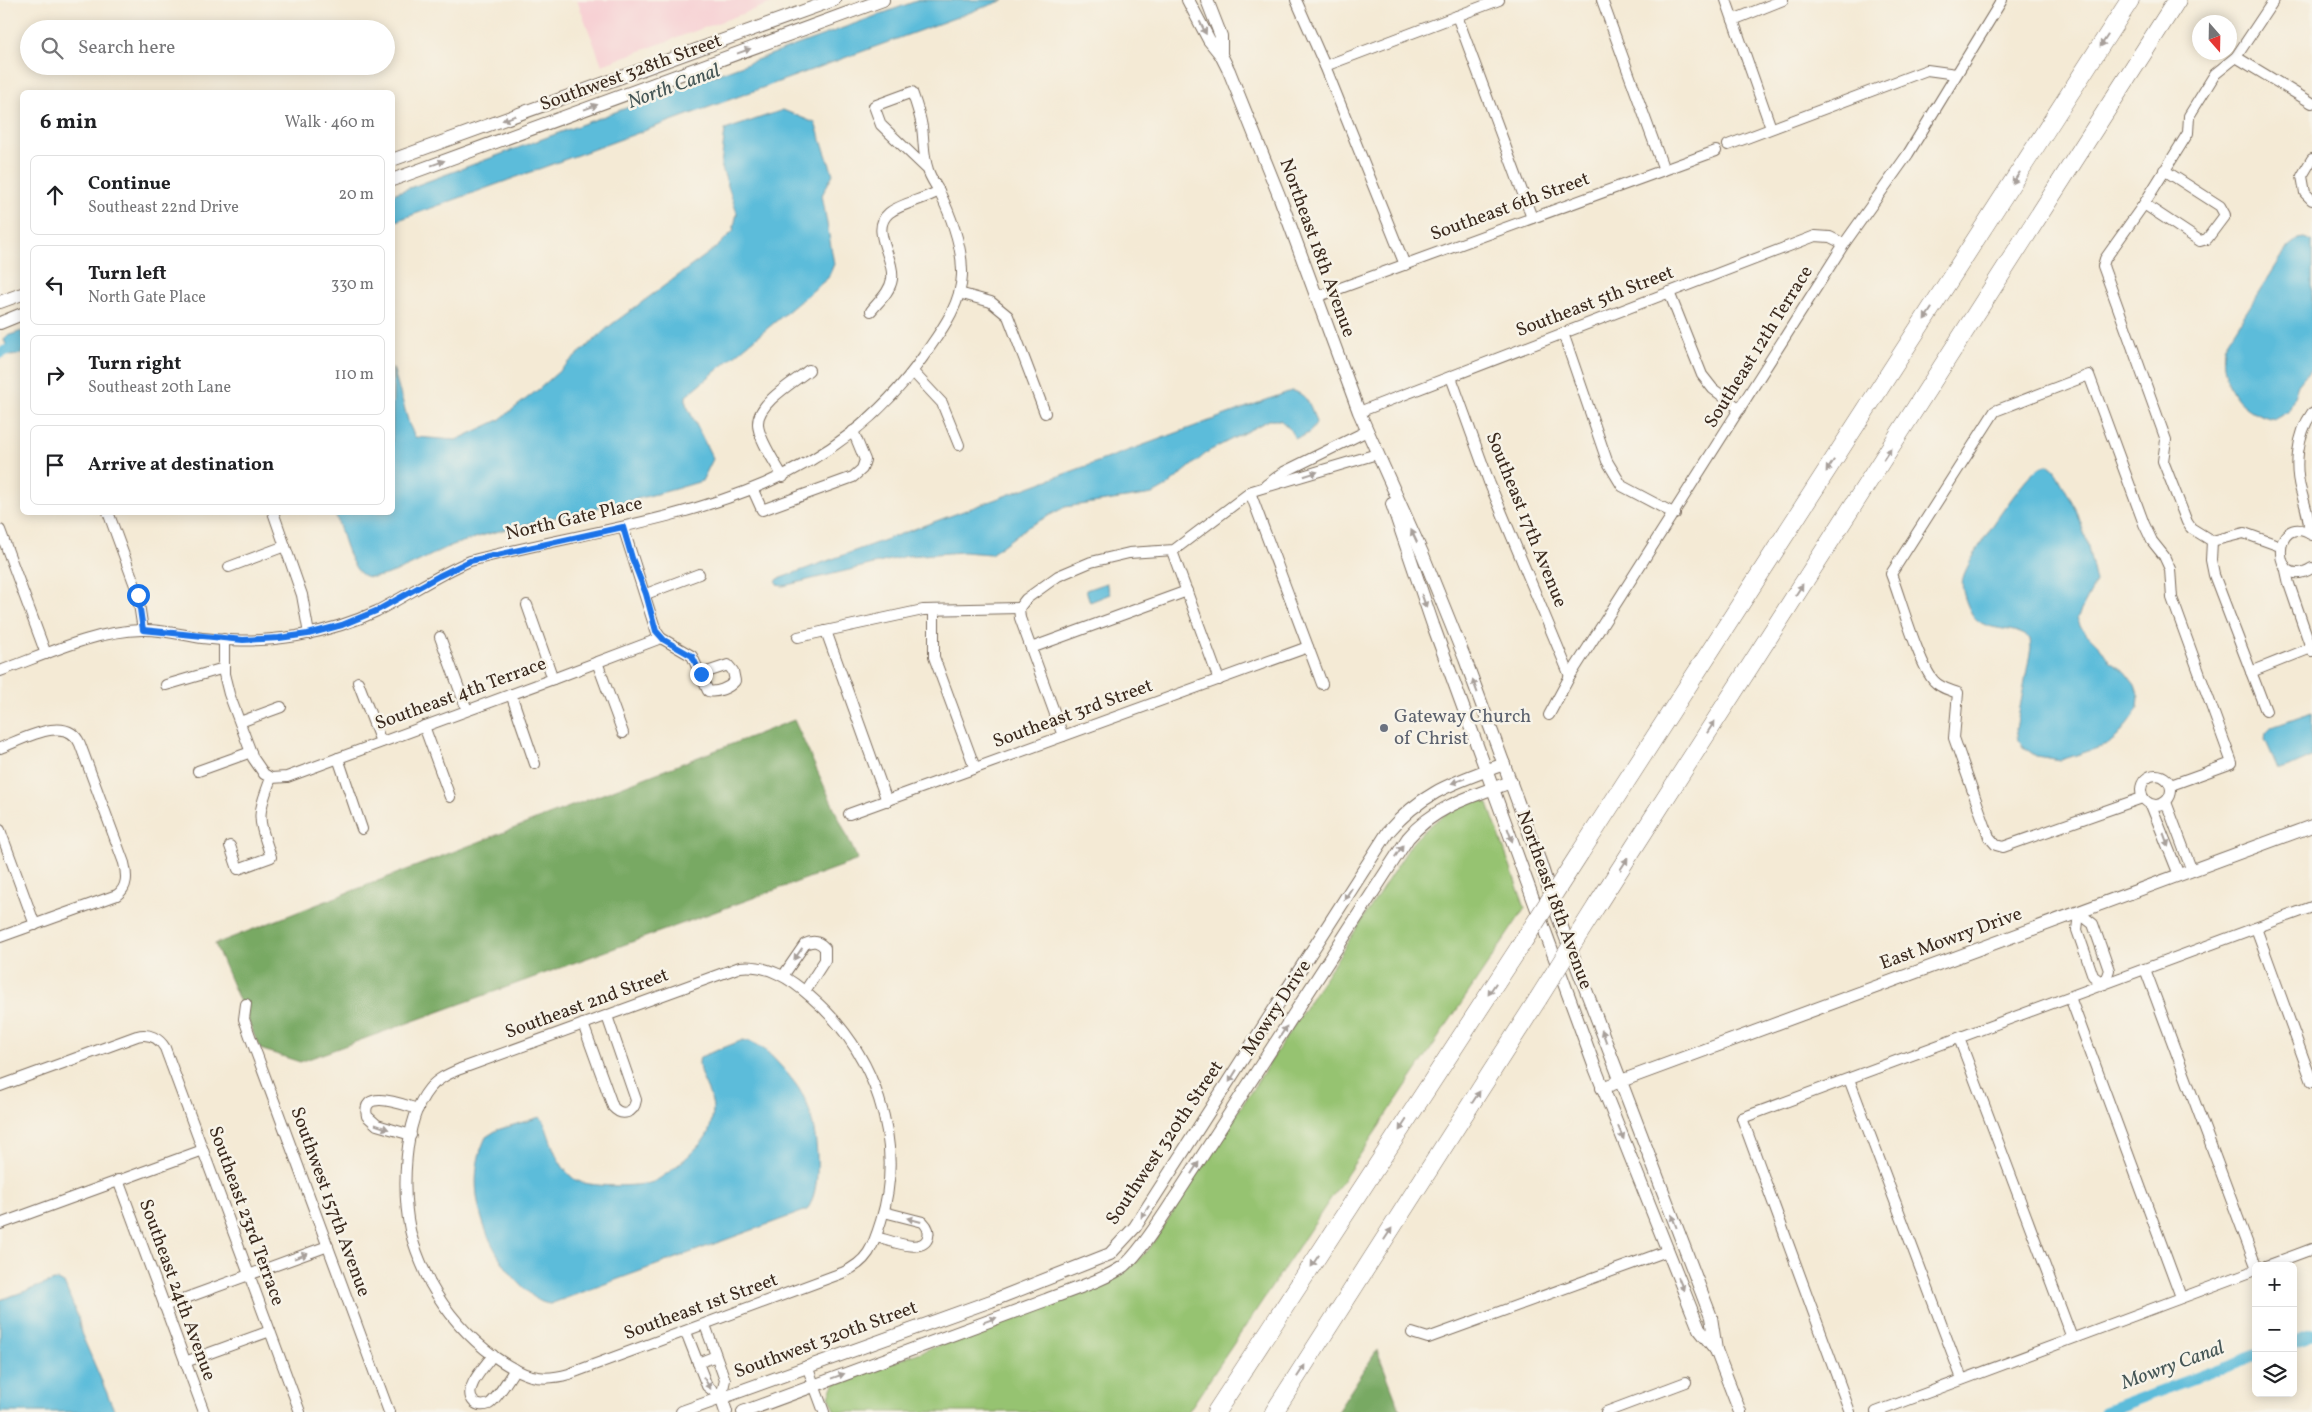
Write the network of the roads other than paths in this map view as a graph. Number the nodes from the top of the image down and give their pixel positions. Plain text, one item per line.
1 (834, 0) edge
2 (848, 0) edge
3 (883, 0) edge
4 (1188, 0) edge
5 (1207, 0) edge
6 (1296, 0) edge
7 (1499, 0) edge
8 (1602, 0) edge
9 (1726, 0) edge
10 (1783, 0) edge
11 (2002, 0) edge
12 (2130, 0) edge
13 (2177, 0) edge
14 (2274, 0) edge
15 (845, 14) junction
16 (1457, 16) junction
17 (1733, 20) junction
18 (1221, 55) junction
19 (2237, 56) edge
20 (2237, 58) edge
21 (2232, 60) edge
22 (1325, 66) junction
23 (1956, 74) junction
24 (2312, 103) edge
25 (1771, 128) junction
26 (1728, 145) dead end
27 (1716, 150) dead end
28 (395, 159) edge
29 (2312, 159) edge
30 (927, 169) junction
31 (1664, 170) junction
32 (2164, 170) junction
33 (395, 179) edge
34 (939, 191) junction
35 (2312, 200) edge
36 (2144, 204) junction
37 (1532, 218) junction
38 (1844, 244) junction
39 (1405, 264) junction
40 (1669, 292) junction
41 (959, 293) junction
42 (20, 295) edge
43 (1316, 297) junction
44 (0, 302) edge
45 (871, 311) dead end
46 (20, 315) edge
47 (0, 323) edge
48 (1563, 333) junction
49 (810, 370) dead end
50 (913, 372) junction
51 (1451, 377) junction
52 (1740, 409) junction
53 (1359, 412) junction
54 (1045, 413) dead end
55 (2312, 413) edge
56 (853, 431) junction
57 (1367, 431) junction
58 (959, 445) dead end
59 (1377, 454) junction
60 (782, 477) junction
61 (1264, 487) junction
62 (753, 490) junction
63 (1250, 492) junction
64 (1675, 514) junction
65 (109, 515) edge
66 (274, 515) edge
67 (623, 527) junction
68 (0, 530) edge
69 (2310, 534) edge
70 (2212, 541) junction
71 (285, 546) junction
72 (2280, 546) junction
73 (1172, 551) junction
74 (2285, 566) junction
75 (229, 567) dead end
76 (2312, 568) edge
77 (699, 574) dead end
78 (1187, 591) junction
79 (646, 594) junction
80 (527, 605) dead end
81 (1019, 608) junction
82 (934, 610) junction
83 (143, 630) junction
84 (826, 632) junction
85 (308, 634) junction
86 (440, 637) dead end
87 (798, 637) dead end
88 (661, 638) junction
89 (224, 640) junction
90 (1308, 647) junction
91 (1031, 648) junction
92 (2311, 650) edge
93 (46, 654) junction
94 (597, 662) junction
95 (224, 668) junction
96 (0, 671) edge
97 (2251, 672) junction
98 (701, 674) dead end
99 (1570, 676) junction
100 (554, 679) junction
101 (1219, 680) junction
102 (358, 682) dead end
103 (1322, 684) dead end
104 (166, 685) dead end
105 (511, 694) junction
106 (281, 707) dead end
107 (467, 710) junction
108 (2266, 711) dead end
109 (1549, 715) dead end
110 (240, 722) junction
111 (424, 726) junction
112 (623, 733) dead end
113 (1063, 736) junction
114 (381, 742) junction
115 (0, 748) edge
116 (251, 752) junction
117 (338, 758) junction
118 (535, 764) dead end
119 (1504, 764) junction
120 (975, 768) junction
121 (1486, 770) junction
122 (198, 771) dead end
123 (271, 778) junction
124 (1511, 782) junction
125 (2171, 785) junction
126 (1493, 789) junction
127 (450, 797) dead end
128 (2142, 798) junction
129 (887, 801) junction
130 (2166, 802) junction
131 (2151, 805) junction
132 (850, 814) dead end
133 (2312, 826) edge
134 (362, 829) dead end
135 (0, 830) edge
136 (230, 846) dead end
137 (2192, 871) junction
138 (2179, 876) junction
139 (2312, 907) edge
140 (2079, 912) junction
141 (34, 925) junction
142 (2256, 928) junction
143 (0, 937) edge
144 (2101, 945) junction
145 (2084, 952) junction
146 (2145, 969) junction
147 (783, 976) junction
148 (2104, 984) junction
149 (804, 991) junction
150 (2070, 997) junction
151 (246, 1004) dead end
152 (607, 1016) junction
153 (583, 1024) junction
154 (1959, 1038) junction
155 (1849, 1079) junction
156 (1620, 1082) junction
157 (2312, 1082) edge
158 (0, 1086) edge
159 (1602, 1088) junction
160 (418, 1109) junction
161 (411, 1134) junction
162 (203, 1150) junction
163 (118, 1180) junction
164 (883, 1215) junction
165 (0, 1224) edge
166 (876, 1237) junction
167 (328, 1246) junction
168 (2312, 1249) edge
169 (1667, 1251) junction
170 (2254, 1262) edge
171 (2277, 1262) edge
172 (2252, 1270) edge
173 (249, 1274) junction
174 (1094, 1281) joint
175 (2181, 1297) junction
176 (164, 1306) junction
177 (705, 1325) junction
178 (270, 1331) junction
179 (686, 1332) junction
180 (1412, 1333) dead end
181 (2072, 1338) junction
182 (1716, 1350) junction
183 (493, 1355) junction
184 (716, 1356) junction
185 (185, 1362) junction
186 (698, 1362) junction
187 (510, 1366) junction
188 (807, 1366) junction
189 (1962, 1378) junction
190 (1686, 1382) dead end
191 (814, 1385) junction
192 (721, 1397) junction
193 (1631, 1408) edge
194 (204, 1412) edge
195 (300, 1412) edge
196 (389, 1412) edge
197 (682, 1412) edge
198 (726, 1412) edge
199 (743, 1412) edge
200 (824, 1412) edge
201 (1216, 1412) edge
202 (1274, 1412) edge
203 (1606, 1412) edge
204 (1740, 1412) edge
205 (1850, 1412) edge
206 (1876, 1412) edge

1 -> 28 street, Southwest 328th Street
2 - 15 street
3 - 15 street, Southwest 328th Street
4 -> 18 street, Northeast 18th Avenue
5 - 18 street, Northeast 18th Avenue
6 - 22 street
7 - 16 street
8 - 31 street
9 - 17 street
10 - 17 street
11 - 23 street, Southeast 12th Terrace
12 -> 201 highway, bridge
202 -> 13 highway, bridge
14 - 19 street
33 -> 15 street, Southwest 328th Street
16 - 22 street
16 - 37 street
17 - 25 street
18 - 43 street, Northeast 18th Avenue
20 - 24 street
21 - 32 street
22 - 39 street
23 - 25 street
23 - 38 street, Southeast 12th Terrace
25 - 26 street
27 - 31 street, Southeast 6th Street
29 - 35 street
30 - 30 street
30 - 34 street, North Gate Place
31 - 37 street, Southeast 6th Street
32 - 36 street
32 - 36 street
34 - 41 street, North Gate Place
34 - 45 street
36 - 70 street
37 - 39 street, Southeast 6th Street
38 - 40 street, Southeast 5th Street
38 - 52 street, Southeast 12th Terrace
39 - 43 street, Southeast 6th Street
40 - 48 street, Southeast 5th Street
40 - 52 street
41 - 50 street, North Gate Place
41 - 54 street
42 - 44 street
43 - 53 street, Northeast 18th Avenue
46 - 47 street
48 - 51 street, Southeast 5th Street
48 - 64 street
49 - 60 street
50 - 56 street, North Gate Place
50 - 58 street
51 - 53 street, Southeast 5th Street
51 - 99 street, Southeast 17th Avenue
52 - 64 street, Southeast 12th Terrace
53 - 57 street, Northeast 18th Avenue
55 - 69 street
56 - 60 street, North Gate Place
56 - 62 street
57 - 59 street, Northeast 18th Avenue
57 - 61 street
61 -> 59 street
119 -> 59 street, Northeast 18th Avenue
59 -> 121 street, Northeast 18th Avenue
60 - 62 street, North Gate Place
61 - 63 street
62 - 67 street, North Gate Place
63 - 73 street
63 - 90 street
64 - 99 street, Southeast 12th Terrace
65 - 83 street
66 - 71 street
67 - 79 street
67 - 85 street, North Gate Place
68 - 93 street
69 - 72 street
70 - 72 street
70 - 97 street
71 - 75 street
71 - 85 street
72 - 74 street
73 - 78 street
73 - 81 street
74 - 76 street
74 - 92 street
77 - 79 street
78 - 91 street
78 - 101 street
79 - 88 street
80 - 100 street
81 - 82 street
81 - 91 street
82 - 84 street
82 - 120 street
83 - 89 street, North Gate Place
83 - 93 street, North Gate Place
84 - 87 street
84 - 129 street
85 - 89 street, North Gate Place
86 - 107 street
88 - 94 street, Southeast 4th Terrace
88 - 98 street
89 - 95 street
90 - 101 street, Southeast 3rd Street
90 - 103 street
91 - 113 street
92 - 97 street
93 - 96 street, North Gate Place
94 - 100 street, Southeast 4th Terrace
94 - 112 street
95 - 104 street
95 - 110 street
97 - 108 street
99 - 109 street, Southeast 12th Terrace
100 - 105 street, Southeast 4th Terrace
101 - 113 street, Southeast 3rd Street
102 - 114 street
105 - 107 street, Southeast 4th Terrace
105 - 118 street
106 - 110 street
107 - 111 street, Southeast 4th Terrace
110 - 116 street
111 - 114 street, Southeast 4th Terrace
111 - 127 street
113 - 120 street, Southeast 3rd Street
114 - 117 street, Southeast 4th Terrace
115 - 141 street
116 - 122 street
116 - 123 street
117 - 123 street, Southeast 4th Terrace
117 - 134 street
119 - 121 street, Southwest 320th Street
119 - 124 street, Northeast 18th Avenue
120 - 129 street, Southeast 3rd Street
121 - 126 street, Northeast 18th Avenue
121 -> 188 street, Southwest 320th Street
123 - 136 street
124 - 126 street, Mowry Drive
156 -> 124 street, Northeast 18th Avenue
125 - 128 street
125 - 128 street
125 - 130 street
126 -> 159 street, Northeast 18th Avenue
174 -> 126 street, Mowry Drive
128 - 131 street
129 - 132 street, Southeast 3rd Street
130 - 131 street
130 - 137 street
131 -> 138 street
133 - 137 street, East Mowry Drive
135 - 141 street
137 - 138 street, East Mowry Drive
138 - 140 street, East Mowry Drive
139 - 142 street
140 - 144 street
140 - 145 street
140 - 156 street, East Mowry Drive
141 - 143 street
142 - 146 street
142 - 157 street
144 - 145 street
144 - 148 street
145 - 148 street
146 - 148 street
146 - 170 street
147 - 149 street, Southeast 2nd Street
149 -> 147 street
147 - 152 street, Southeast 2nd Street
148 - 150 street
149 - 164 street, Southeast 1st Street
150 - 154 street
150 - 175 street
151 - 167 street, Southwest 157th Avenue
152 - 153 street, Southeast 2nd Street
152 - 153 street
153 - 160 street, Southeast 2nd Street
154 - 155 street
154 - 181 street
155 - 189 street
155 - 205 street
156 - 159 street, East Mowry Drive
182 -> 156 street, Northeast 18th Avenue
158 - 162 street, Southeast 23rd Terrace
159 -> 169 street, Northeast 18th Avenue
160 - 161 street, Southeast 2nd Street
160 -> 161 street
161 - 183 street, Southeast 2nd Street
162 - 163 street
162 - 173 street, Southeast 23rd Terrace
163 - 165 street
163 - 176 street, Southeast 24th Avenue
164 - 166 street, Southeast 1st Street
166 -> 164 street
166 - 177 street, Southeast 1st Street
173 -> 167 street
167 - 196 street, Southwest 157th Avenue
168 - 171 street
169 - 180 street
169 -> 182 street, Northeast 18th Avenue
172 - 175 street
173 - 176 street
173 - 178 street, Southeast 23rd Terrace
191 -> 174 street, Southwest 320th Street
175 - 181 street
176 - 185 street, Southeast 24th Avenue
177 - 179 street, Southeast 1st Street
177 - 184 street
178 - 185 street
178 - 195 street, Southeast 23rd Terrace
179 - 186 street
179 - 187 street, Southeast 1st Street
181 - 189 street
182 - 204 street, Northeast 18th Avenue
183 - 187 street, Southeast 1st Street
183 - 187 street
184 - 186 street
184 - 192 street
185 - 194 street, Southeast 24th Avenue
186 -> 192 street
188 - 191 street
188 - 192 street, Southwest 320th Street
189 - 206 street
190 - 193 street
191 - 199 street, Southwest 320th Street
191 - 200 street
192 - 197 street, Southwest 320th Street
192 - 198 street
193 - 203 street

